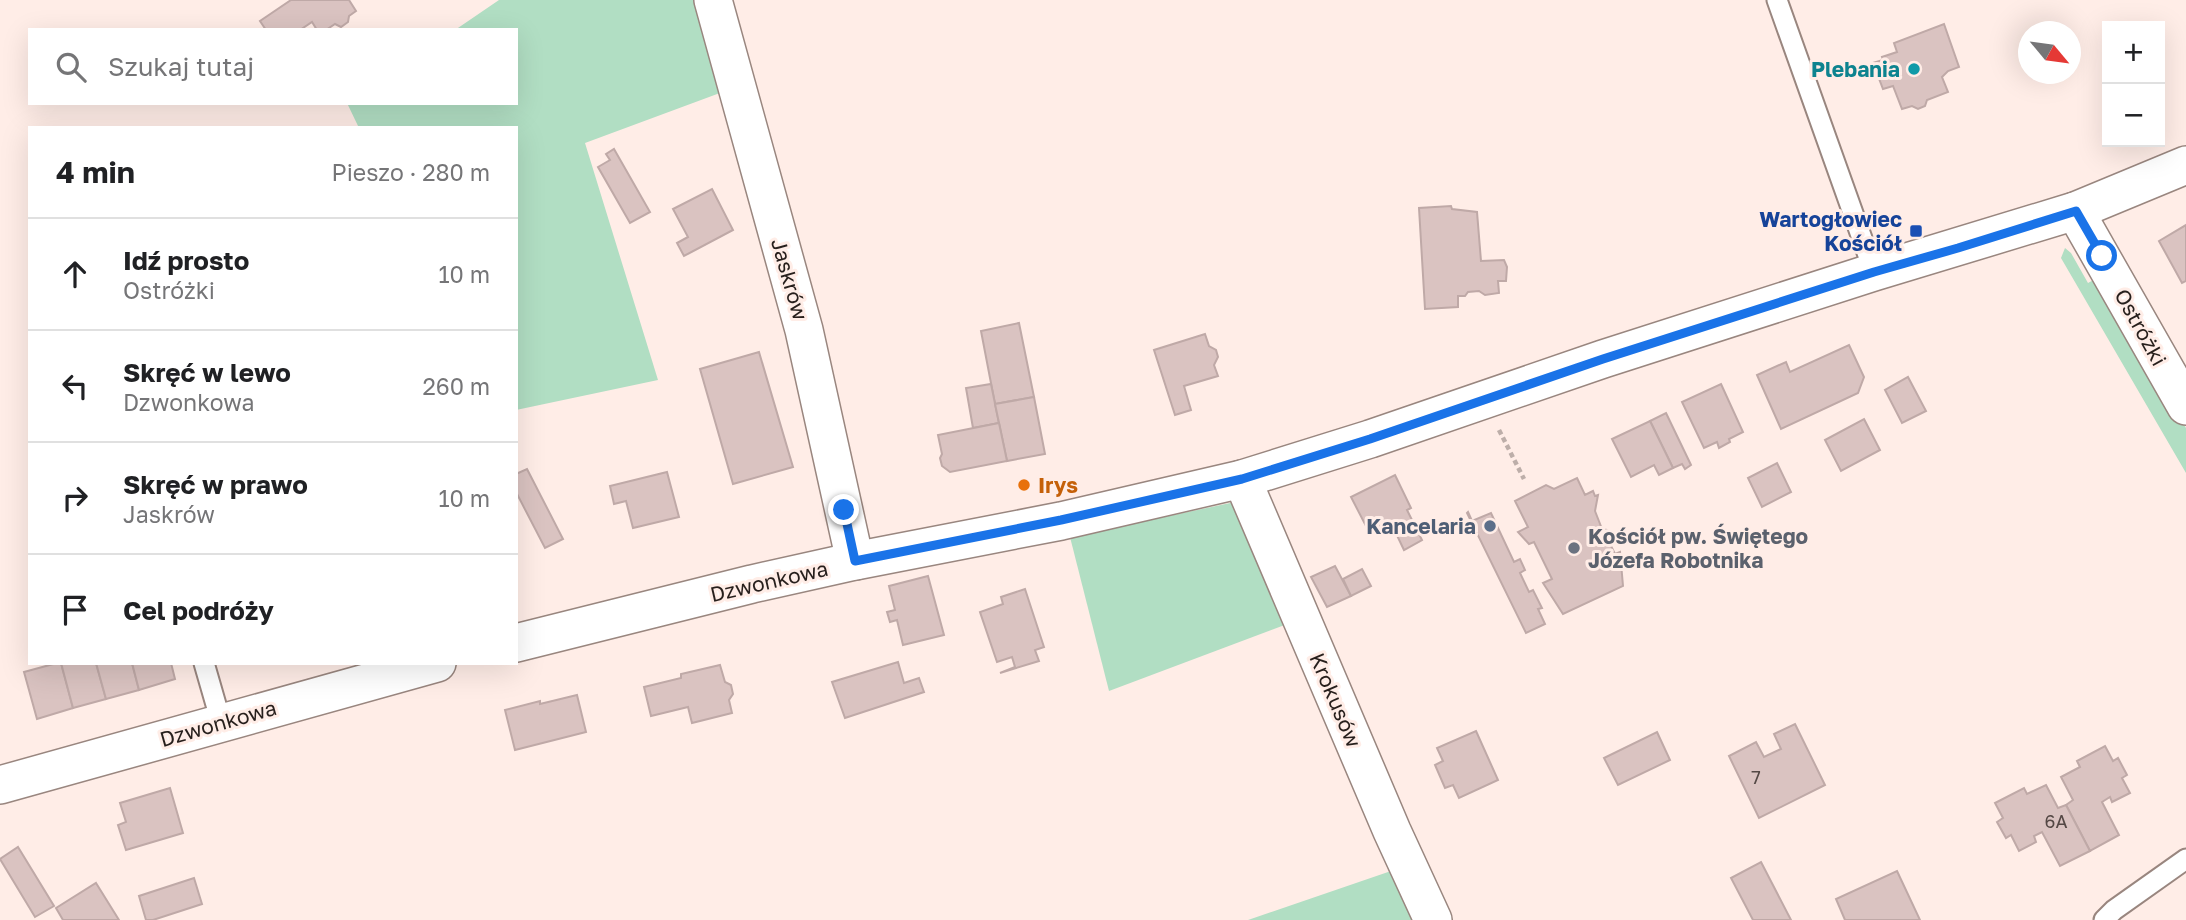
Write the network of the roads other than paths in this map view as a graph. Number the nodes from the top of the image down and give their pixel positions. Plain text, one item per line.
1 (713, 0) edge
2 (1777, 0) edge
3 (2186, 165) edge
4 (2076, 211) junction
5 (1874, 272) junction
6 (2186, 406) edge
7 (1242, 479) junction
8 (855, 561) junction
9 (518, 642) edge
10 (205, 665) edge
11 (430, 665) edge
12 (221, 722) junction
13 (0, 785) edge
14 (2186, 859) edge
15 (1433, 920) edge
16 (2104, 920) edge

1 - 8 street, Jaskrów
2 - 5 lane
3 - 4 street, Dzwonkowa
4 - 5 street, Dzwonkowa
4 - 6 street, Ostróżki
5 - 7 street, Dzwonkowa
7 - 8 street, Dzwonkowa
7 - 15 street, Krokusów
8 - 9 street, Dzwonkowa
10 - 12 lane
11 - 12 street, Dzwonkowa
12 - 13 street, Dzwonkowa
14 - 16 lane

